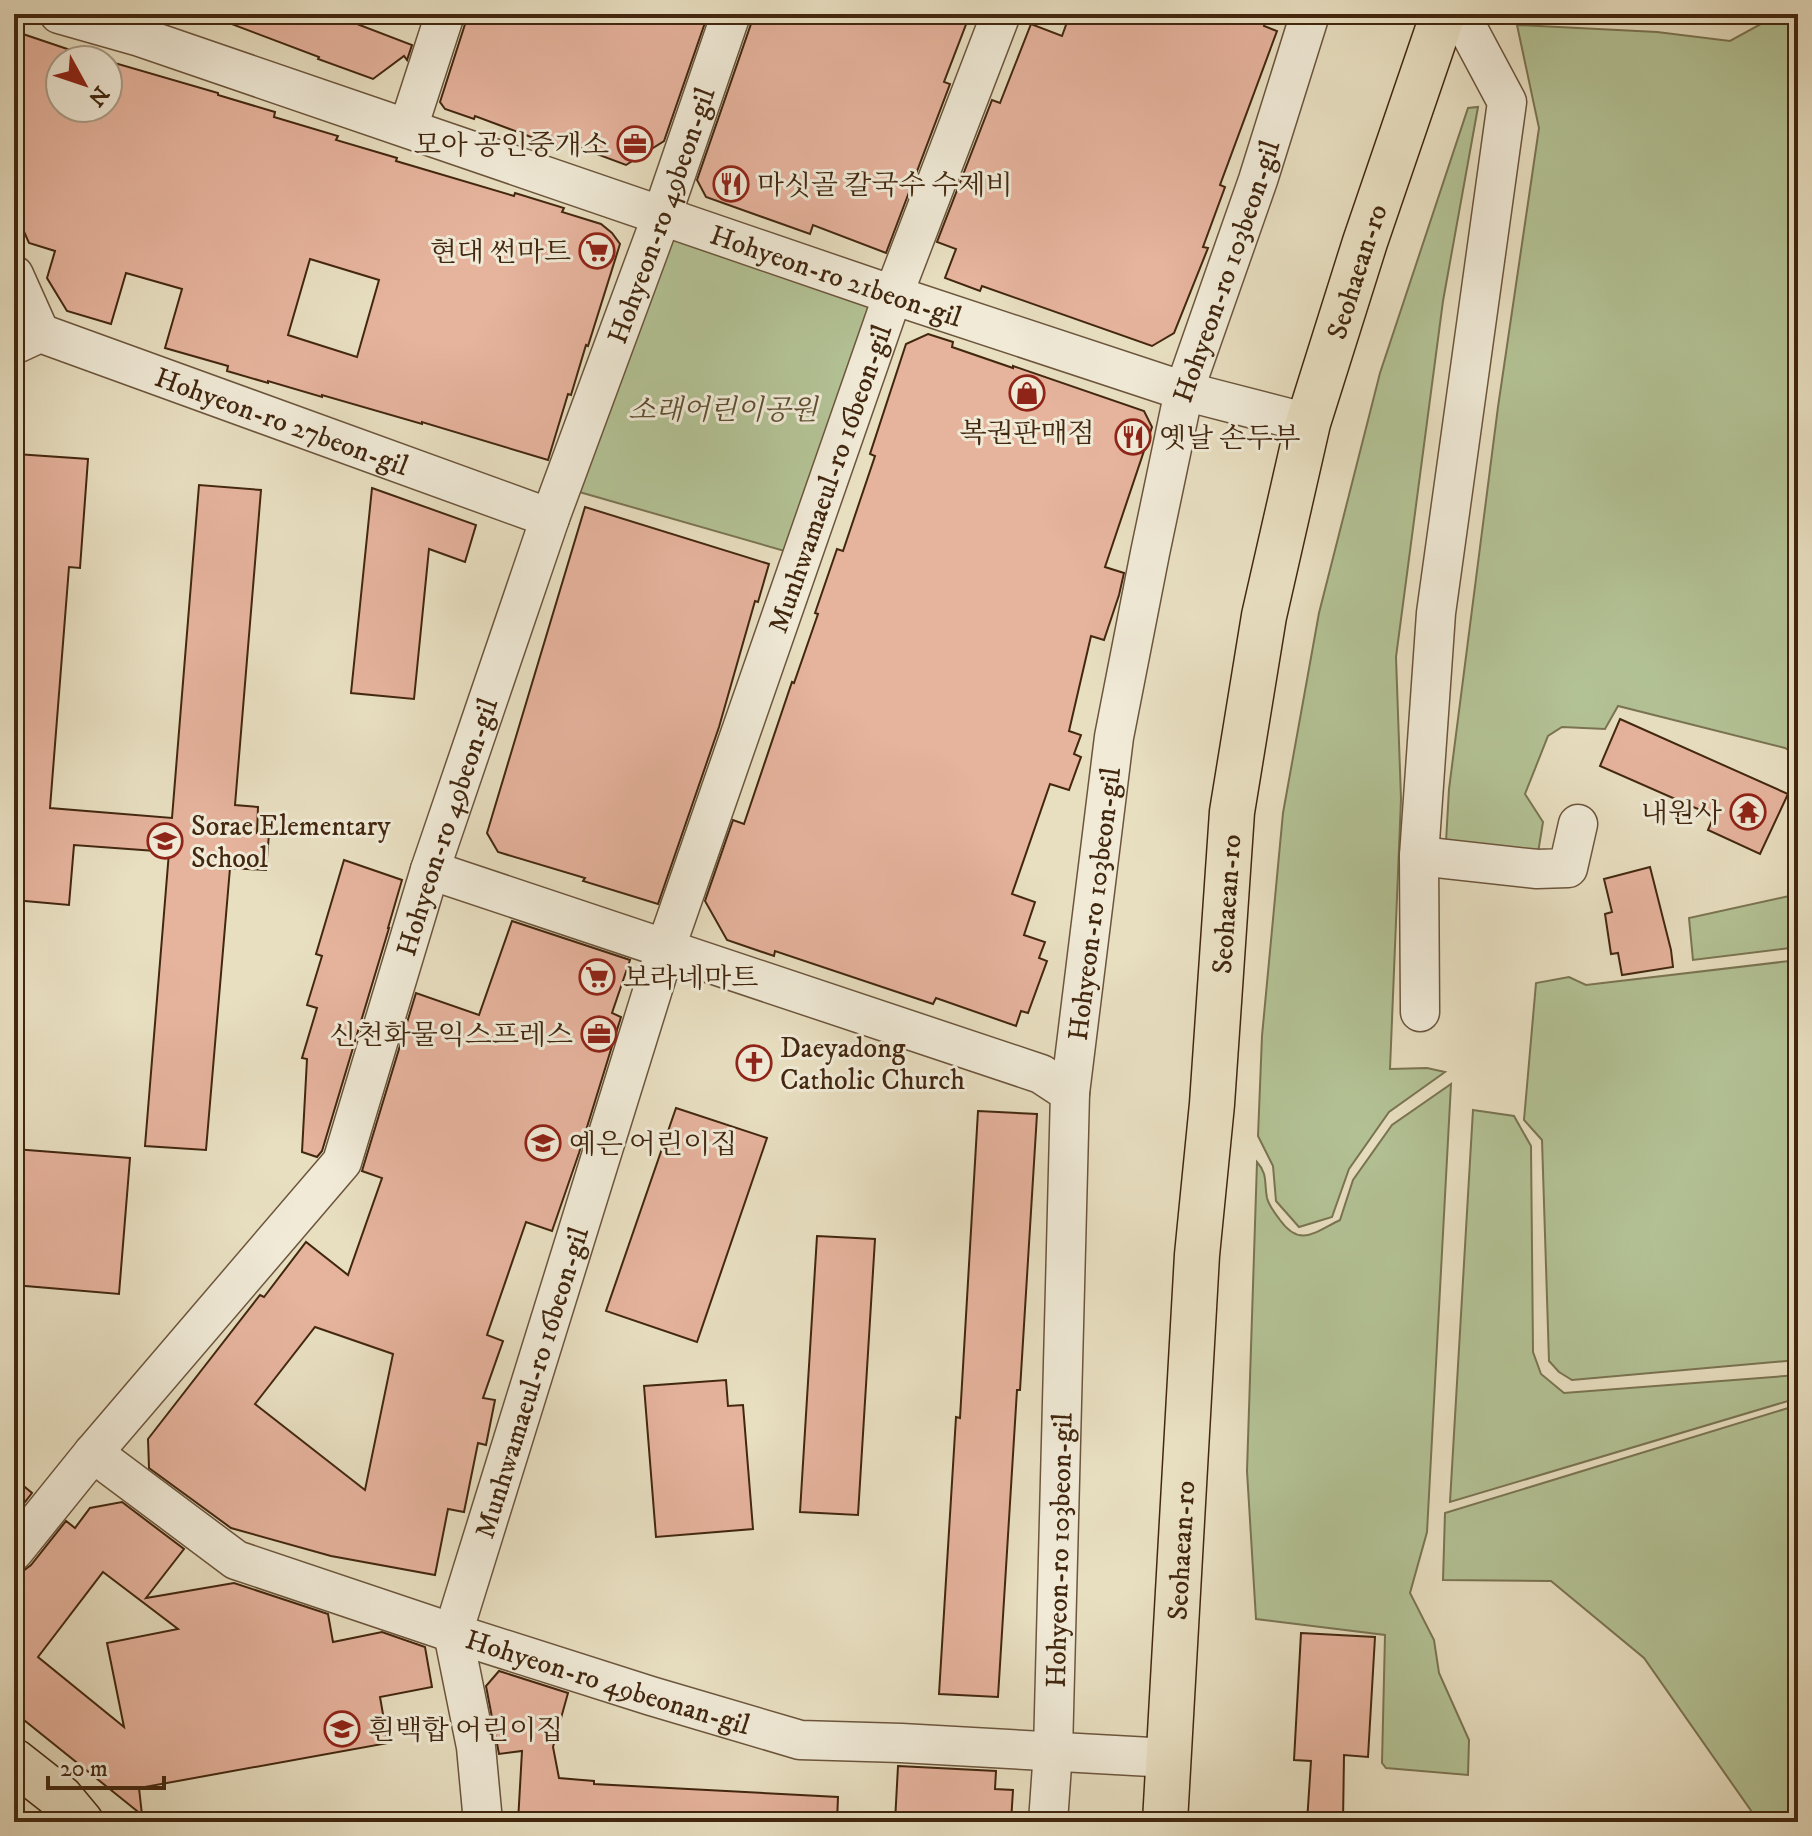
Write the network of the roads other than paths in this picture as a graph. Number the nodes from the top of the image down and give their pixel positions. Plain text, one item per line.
1 (59, 14) edge
2 (445, 14) edge
3 (731, 14) edge
4 (1001, 14) edge
5 (1310, 14) edge
6 (1443, 14) edge
7 (1460, 14) edge
8 (144, 26) edge
9 (408, 128) junction
10 (662, 215) junction
11 (14, 275) edge
12 (893, 295) junction
13 (27, 339) edge
14 (1184, 391) junction
15 (1308, 423) junction
16 (550, 518) junction
17 (1578, 824) dead end
18 (1419, 856) junction
19 (430, 870) junction
20 (666, 947) junction
21 (1420, 1012) dead end
22 (1070, 1093) junction
23 (93, 1453) junction
24 (14, 1551) edge
25 (453, 1633) junction
26 (1053, 1751) junction
27 (1169, 1758) junction
28 (14, 1761) edge
29 (81, 1822) edge
30 (483, 1822) edge
31 (1048, 1822) edge
32 (1165, 1822) edge

1 - 8 street, Hohyeon-ro 21beon-gil
2 - 9 street
3 - 10 street, Hohyeon-ro 49beon-gil
4 - 12 street, Munhwamaeul-ro 16beon-gil
5 - 14 street, Hohyeon-ro 103beon-gil
6 - 15 main road, Seohaean-ro
7 - 18 street
8 - 9 street, Hohyeon-ro 21beon-gil
9 - 10 street, Hohyeon-ro 21beon-gil
10 - 12 street, Hohyeon-ro 21beon-gil
10 - 16 street, Hohyeon-ro 49beon-gil
11 - 13 street
12 - 14 street, Hohyeon-ro 21beon-gil
12 - 20 street, Munhwamaeul-ro 16beon-gil
13 - 16 street, Hohyeon-ro 27beon-gil
14 - 15 street, Hohyeon-ro 21beon-gil
14 - 22 street, Hohyeon-ro 103beon-gil
15 - 27 main road, Seohaean-ro
16 - 19 street, Hohyeon-ro 49beon-gil
17 - 18 street
18 - 21 street
19 - 20 street
19 - 23 street, Hohyeon-ro 49beon-gil
20 - 22 street
20 - 25 street, Munhwamaeul-ro 16beon-gil
22 - 26 street, Hohyeon-ro 103beon-gil
23 - 24 street, Hohyeon-ro 49beon-gil
23 - 25 street, Hohyeon-ro 49beonan-gil
25 - 26 street, Hohyeon-ro 49beonan-gil
25 - 30 street, Munhwamaeul-ro 16beon-gil
26 - 27 street, Hohyeon-ro 49beonan-gil
26 - 31 street, Hohyeon-ro 103beon-gil
27 - 32 main road, Seohaean-ro
28 - 29 main road

